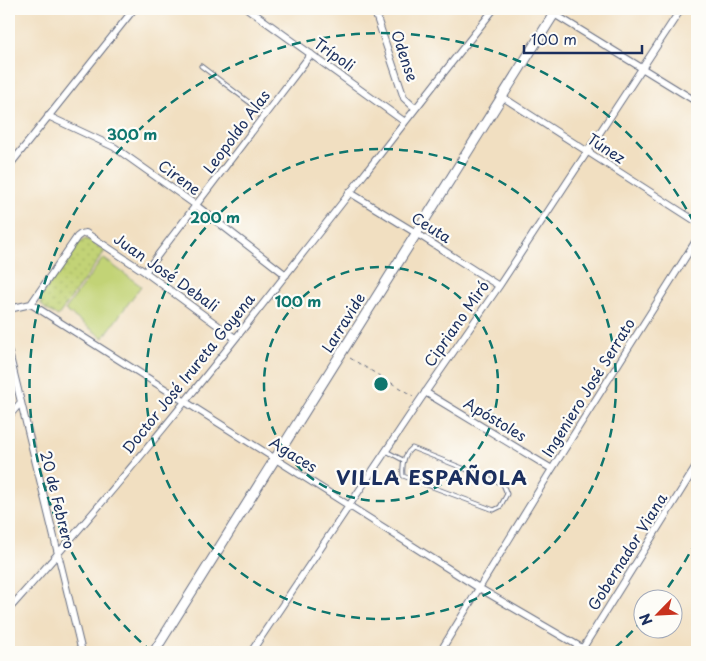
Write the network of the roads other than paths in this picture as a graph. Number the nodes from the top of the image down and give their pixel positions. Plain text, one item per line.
1 (134, 9) edge
2 (248, 9) edge
3 (374, 9) edge
4 (494, 9) edge
5 (681, 9) edge
6 (552, 10) edge
7 (312, 54) junction
8 (202, 66) dead end
9 (643, 67) junction
10 (502, 96) junction
11 (697, 102) edge
12 (415, 108) junction
13 (266, 114) junction
14 (48, 116) junction
15 (405, 122) junction
16 (587, 152) junction
17 (9, 166) edge
18 (349, 192) junction
19 (197, 206) junction
20 (697, 222) edge
21 (416, 233) junction
22 (697, 239) edge
23 (145, 272) junction
24 (286, 276) junction
25 (499, 286) junction
26 (31, 304) junction
27 (9, 309) edge
28 (235, 338) junction
29 (9, 354) edge
30 (425, 392) junction
31 (21, 402) junction
32 (184, 402) junction
33 (9, 416) edge
34 (386, 451) junction
35 (276, 459) junction
36 (403, 460) junction
37 (697, 465) edge
38 (552, 469) junction
39 (349, 505) junction
40 (58, 555) junction
41 (479, 588) junction
42 (9, 608) edge
43 (584, 651) edge
44 (82, 652) edge
45 (154, 652) edge
46 (251, 652) edge
47 (440, 652) edge

1 - 14 street
2 - 7 street, Trípoli
3 - 12 street, Odense
4 - 12 street, Doctor José Irureta Goyena
5 - 9 street, Cipriano Miró
6 - 9 street
6 - 10 street, Larravide
7 - 13 street, Leopoldo Alas
7 - 15 street, Trípoli
8 - 13 lane
9 - 11 street
9 - 16 street, Cipriano Miró
10 - 16 street, Túnez
10 - 21 street, Larravide
12 - 15 street, Doctor José Irureta Goyena
13 - 19 street, Leopoldo Alas
14 - 17 street
14 - 19 street, Cirene
15 - 18 street, Doctor José Irureta Goyena
16 - 20 street, Túnez
16 - 25 street, Cipriano Miró
18 - 21 street, Ceuta
18 - 24 street, Doctor José Irureta Goyena
19 - 23 street, Leopoldo Alas
19 - 24 street, Cirene
21 - 25 street, Ceuta
21 - 35 street, Larravide
22 - 38 street, Ingeniero José Serrato
23 - 26 street, Juan José Debali
23 - 28 street, Juan José Debali
24 - 28 street, Doctor José Irureta Goyena
25 - 30 street, Cipriano Miró
26 - 27 street
26 - 32 street, Agaces
28 - 32 street, Doctor José Irureta Goyena
29 - 31 street, 20 de Febrero
30 - 34 street, Cipriano Miró
30 - 38 street, Apóstoles
31 - 33 street
31 - 40 street, 20 de Febrero
32 - 35 street, Agaces
32 - 40 street, Doctor José Irureta Goyena
34 - 36 lane
34 - 39 street, Cipriano Miró
35 - 39 street, Agaces
35 - 45 street, Larravide
36 - 36 lane
37 - 43 street, Gobernador Viana
38 - 41 street, Ingeniero José Serrato
39 - 41 street, Agaces
39 - 46 street, Cipriano Miró
40 - 42 street, Doctor José Irureta Goyena
40 - 44 street, 20 de Febrero
41 - 43 street, Agaces
41 - 47 street, Ingeniero José Serrato

